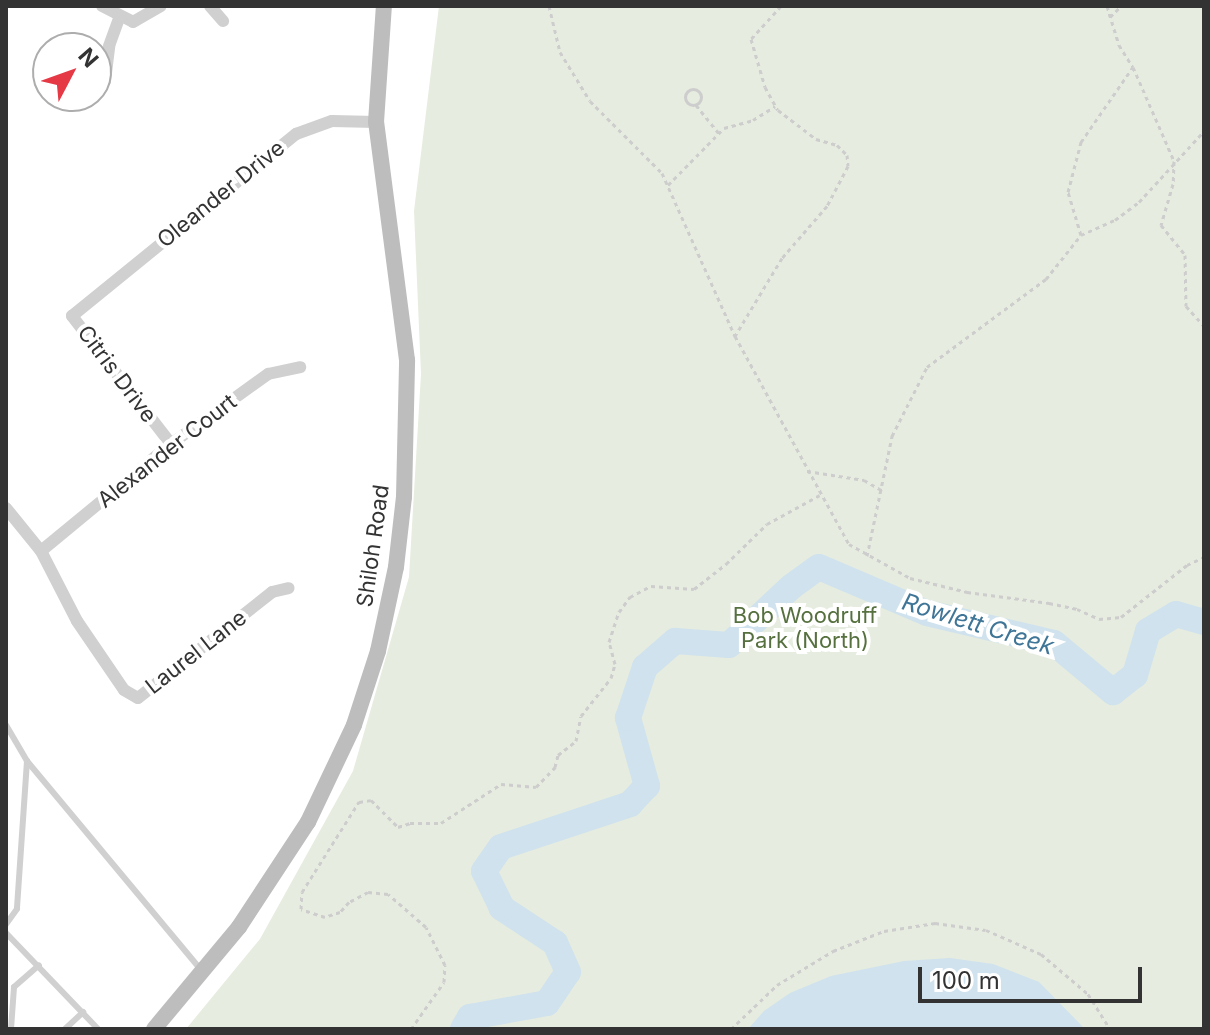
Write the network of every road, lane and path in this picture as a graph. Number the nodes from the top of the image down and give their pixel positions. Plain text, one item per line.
1 (102, 6) edge
2 (210, 6) edge
3 (384, 6) edge
4 (549, 6) edge
5 (781, 6) edge
6 (1107, 6) edge
7 (1121, 6) edge
8 (155, 8) edge
9 (1110, 17) junction
10 (119, 18) junction
11 (223, 21) dead end
12 (112, 38) edge
13 (1133, 67) junction
14 (696, 104) dead end
15 (775, 106) junction
16 (376, 122) junction
17 (1204, 131) edge
18 (719, 133) junction
19 (1174, 161) junction
20 (668, 186) junction
21 (1081, 235) junction
22 (82, 306) joint
23 (1204, 326) edge
24 (735, 336) junction
25 (300, 367) dead end
26 (171, 444) junction
27 (807, 471) junction
28 (883, 491) junction
29 (820, 495) junction
30 (6, 508) edge
31 (41, 551) junction
32 (867, 556) junction
33 (1204, 557) edge
34 (289, 588) dead end
35 (6, 725) edge
36 (27, 761) junction
37 (6, 924) edge
38 (6, 933) edge
39 (39, 965) junction
40 (202, 972) junction
41 (83, 1012) junction
42 (68, 1028) edge
43 (11, 1029) edge
44 (98, 1029) edge
45 (154, 1029) edge
46 (411, 1029) edge
47 (731, 1029) edge
48 (1110, 1029) edge

1 - 10 street
2 - 11 street
3 - 16 main road, Shiloh Road
4 - 20 path
5 - 15 path
6 - 9 path
7 - 9 path
8 - 10 street
9 - 13 path
10 - 12 street
13 - 19 path
13 - 21 path
14 - 18 path
15 - 18 path
15 - 24 path
16 - 22 street, Oleander Drive
16 - 40 main road, Shiloh Road
17 - 19 path
18 - 20 path
19 - 21 path
19 - 23 path
20 - 24 path
21 - 28 path
22 - 26 street, Citris Drive
24 - 27 path
25 - 26 street, Alexander Court
26 - 31 street, Alexander Court
27 - 28 path
27 - 29 path
28 - 32 path
29 - 32 path
29 - 46 path
30 - 31 street, Laurel Lane
31 - 34 street, Laurel Lane
32 - 33 path
35 - 36 lane
36 - 37 lane
36 - 40 lane
38 - 39 lane
39 - 41 lane
39 - 43 lane
40 - 45 main road, Shiloh Road
41 - 42 lane
41 - 44 lane
47 - 48 path

